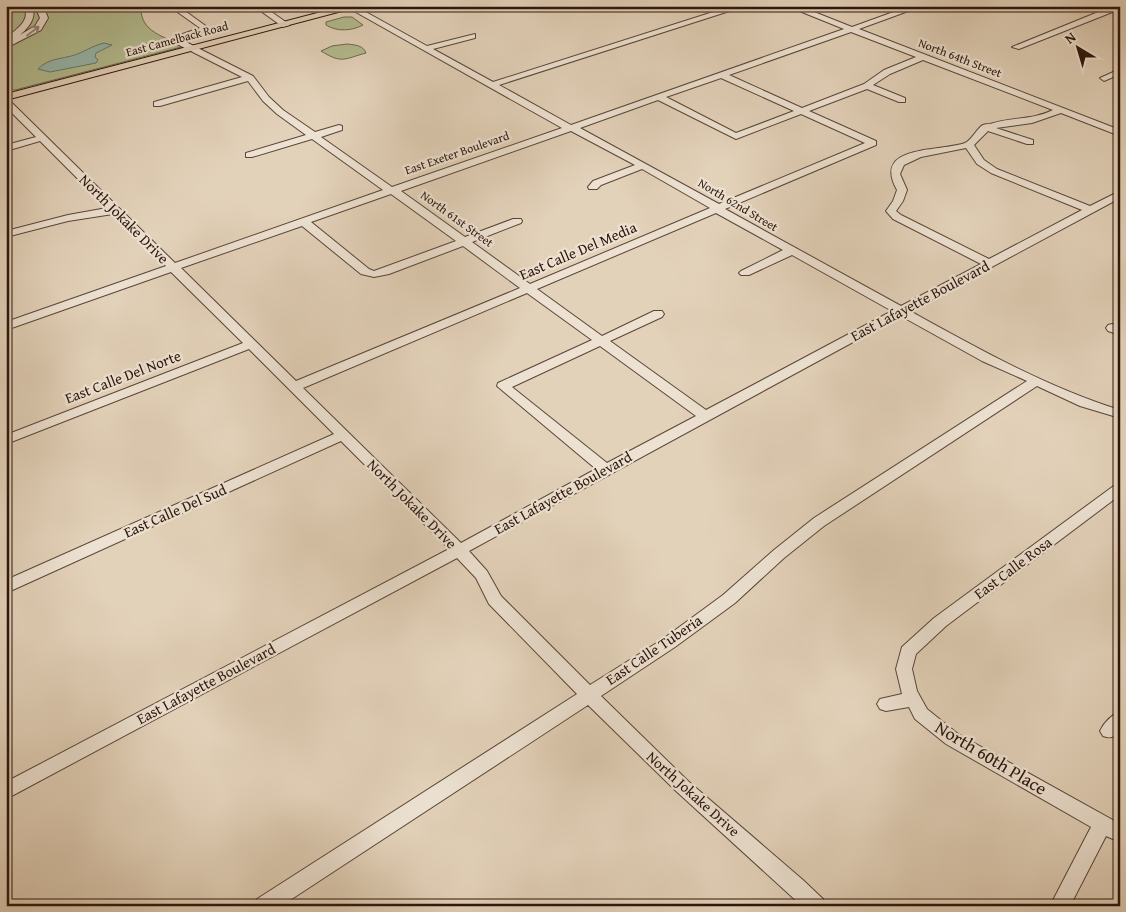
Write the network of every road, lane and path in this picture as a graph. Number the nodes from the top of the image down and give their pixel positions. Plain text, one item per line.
1 (28, 6) edge
2 (39, 6) edge
3 (172, 6) edge
4 (258, 6) edge
5 (741, 6) edge
6 (791, 6) edge
7 (918, 6) edge
8 (1120, 6) edge
9 (352, 7) edge
10 (286, 24) junction
11 (852, 29) junction
12 (472, 36) dead end
13 (6, 40) edge
14 (193, 42) junction
15 (6, 46) edge
16 (1016, 47) dead end
17 (427, 48) junction
18 (923, 57) junction
19 (1120, 71) edge
20 (721, 75) junction
21 (250, 78) junction
22 (1120, 83) edge
23 (492, 85) junction
24 (867, 86) junction
25 (6, 97) edge
26 (658, 97) junction
27 (902, 100) dead end
28 (6, 102) edge
29 (157, 104) dead end
30 (1061, 110) junction
31 (801, 111) junction
32 (985, 127) junction
33 (339, 128) dead end
34 (570, 128) junction
35 (1120, 133) edge
36 (312, 136) junction
37 (42, 138) junction
38 (873, 142) joint
39 (1030, 142) dead end
40 (969, 145) junction
41 (6, 148) edge
42 (249, 155) dead end
43 (643, 165) junction
44 (593, 187) dead end
45 (390, 191) junction
46 (1120, 194) edge
47 (716, 209) junction
48 (115, 210) junction
49 (1090, 210) junction
50 (517, 220) dead end
51 (303, 221) junction
52 (6, 234) edge
53 (464, 241) junction
54 (791, 251) junction
55 (990, 264) junction
56 (174, 268) junction
57 (745, 273) dead end
58 (529, 288) junction
59 (900, 312) junction
60 (658, 314) dead end
61 (6, 326) edge
62 (600, 340) junction
63 (251, 344) junction
64 (1035, 382) junction
65 (294, 387) junction
66 (1120, 414) edge
67 (705, 416) junction
68 (343, 435) junction
69 (6, 440) edge
70 (606, 469) junction
71 (1120, 488) edge
72 (459, 550) junction
73 (6, 587) edge
74 (908, 651) joint
75 (588, 694) junction
76 (913, 699) junction
77 (886, 704) dead end
78 (6, 791) edge
79 (1103, 823) junction
80 (1120, 834) edge
81 (276, 902) edge
82 (816, 906) edge
83 (1060, 906) edge

1 - 13 street
15 -> 2 street
3 - 14 street
4 - 10 street
5 - 23 street
6 - 11 street, North 64th Street
7 - 11 street, East Exeter Boulevard
8 - 16 street
9 - 10 main road, East Camelback Road
9 - 17 street, North 62nd Street
10 - 14 main road, East Camelback Road
11 - 18 street, North 64th Street
11 - 20 street, East Exeter Boulevard
12 - 17 street
14 - 21 street, North 61st Street
14 - 25 main road, East Camelback Road
17 - 23 street, North 62nd Street
18 - 24 street
18 - 30 street, North 64th Street
19 - 22 street
20 - 26 street, East Exeter Boulevard
20 - 31 street
21 - 29 street
21 - 36 street, North 61st Street
23 - 34 street, North 62nd Street
24 - 27 street
24 - 31 street
26 - 31 street
26 - 34 street, East Exeter Boulevard
28 - 37 street, North Jokake Drive
30 - 32 street
30 - 35 street, North 64th Street
31 - 38 street
32 - 39 street
32 - 40 street
33 - 36 street
34 - 43 street, North 62nd Street
34 - 45 street, East Exeter Boulevard
36 - 42 street
36 - 45 street, North 61st Street
37 - 41 street
37 - 48 street, North Jokake Drive
38 - 47 street, East Calle Del Media
40 - 49 street
40 - 55 street
43 - 44 street
43 - 47 street, North 62nd Street
45 - 51 street, East Exeter Boulevard
45 - 53 street, North 61st Street
46 - 49 street, East Lafayette Boulevard
47 - 54 street, North 62nd Street
47 - 58 street, East Calle Del Media
48 - 52 street
48 - 56 street, North Jokake Drive
49 - 55 street, East Lafayette Boulevard
50 - 53 street
51 - 53 street
51 - 56 street, East Exeter Boulevard
53 - 58 street, North 61st Street
54 - 57 street
54 - 59 street, North 62nd Street
55 - 59 street, East Lafayette Boulevard
56 - 61 street, East Exeter Boulevard
56 - 63 street, North Jokake Drive
58 - 62 street, North 61st Street
58 - 65 street, East Calle Del Media
59 - 64 street, North 62nd Street
59 - 67 street, East Lafayette Boulevard
60 - 62 street
62 - 67 street, North 61st Street
62 - 70 street
63 - 65 street, North Jokake Drive
63 - 69 street, East Calle Del Norte
64 - 66 street, North 62nd Street
64 - 75 street, East Calle Tuberia
65 - 68 street, North Jokake Drive
67 - 70 street, East Lafayette Boulevard
68 - 72 street, North Jokake Drive
68 - 73 street, East Calle Del Sud
70 - 72 street, East Lafayette Boulevard
71 - 74 street, East Calle Rosa
72 - 75 street, North Jokake Drive
72 - 78 street, East Lafayette Boulevard
74 - 76 street, North 60th Place
75 - 81 street, East Calle Tuberia
75 - 82 street, North Jokake Drive
76 - 77 street
76 - 79 street, North 60th Place
79 - 80 street, North 60th Place
79 - 83 street

